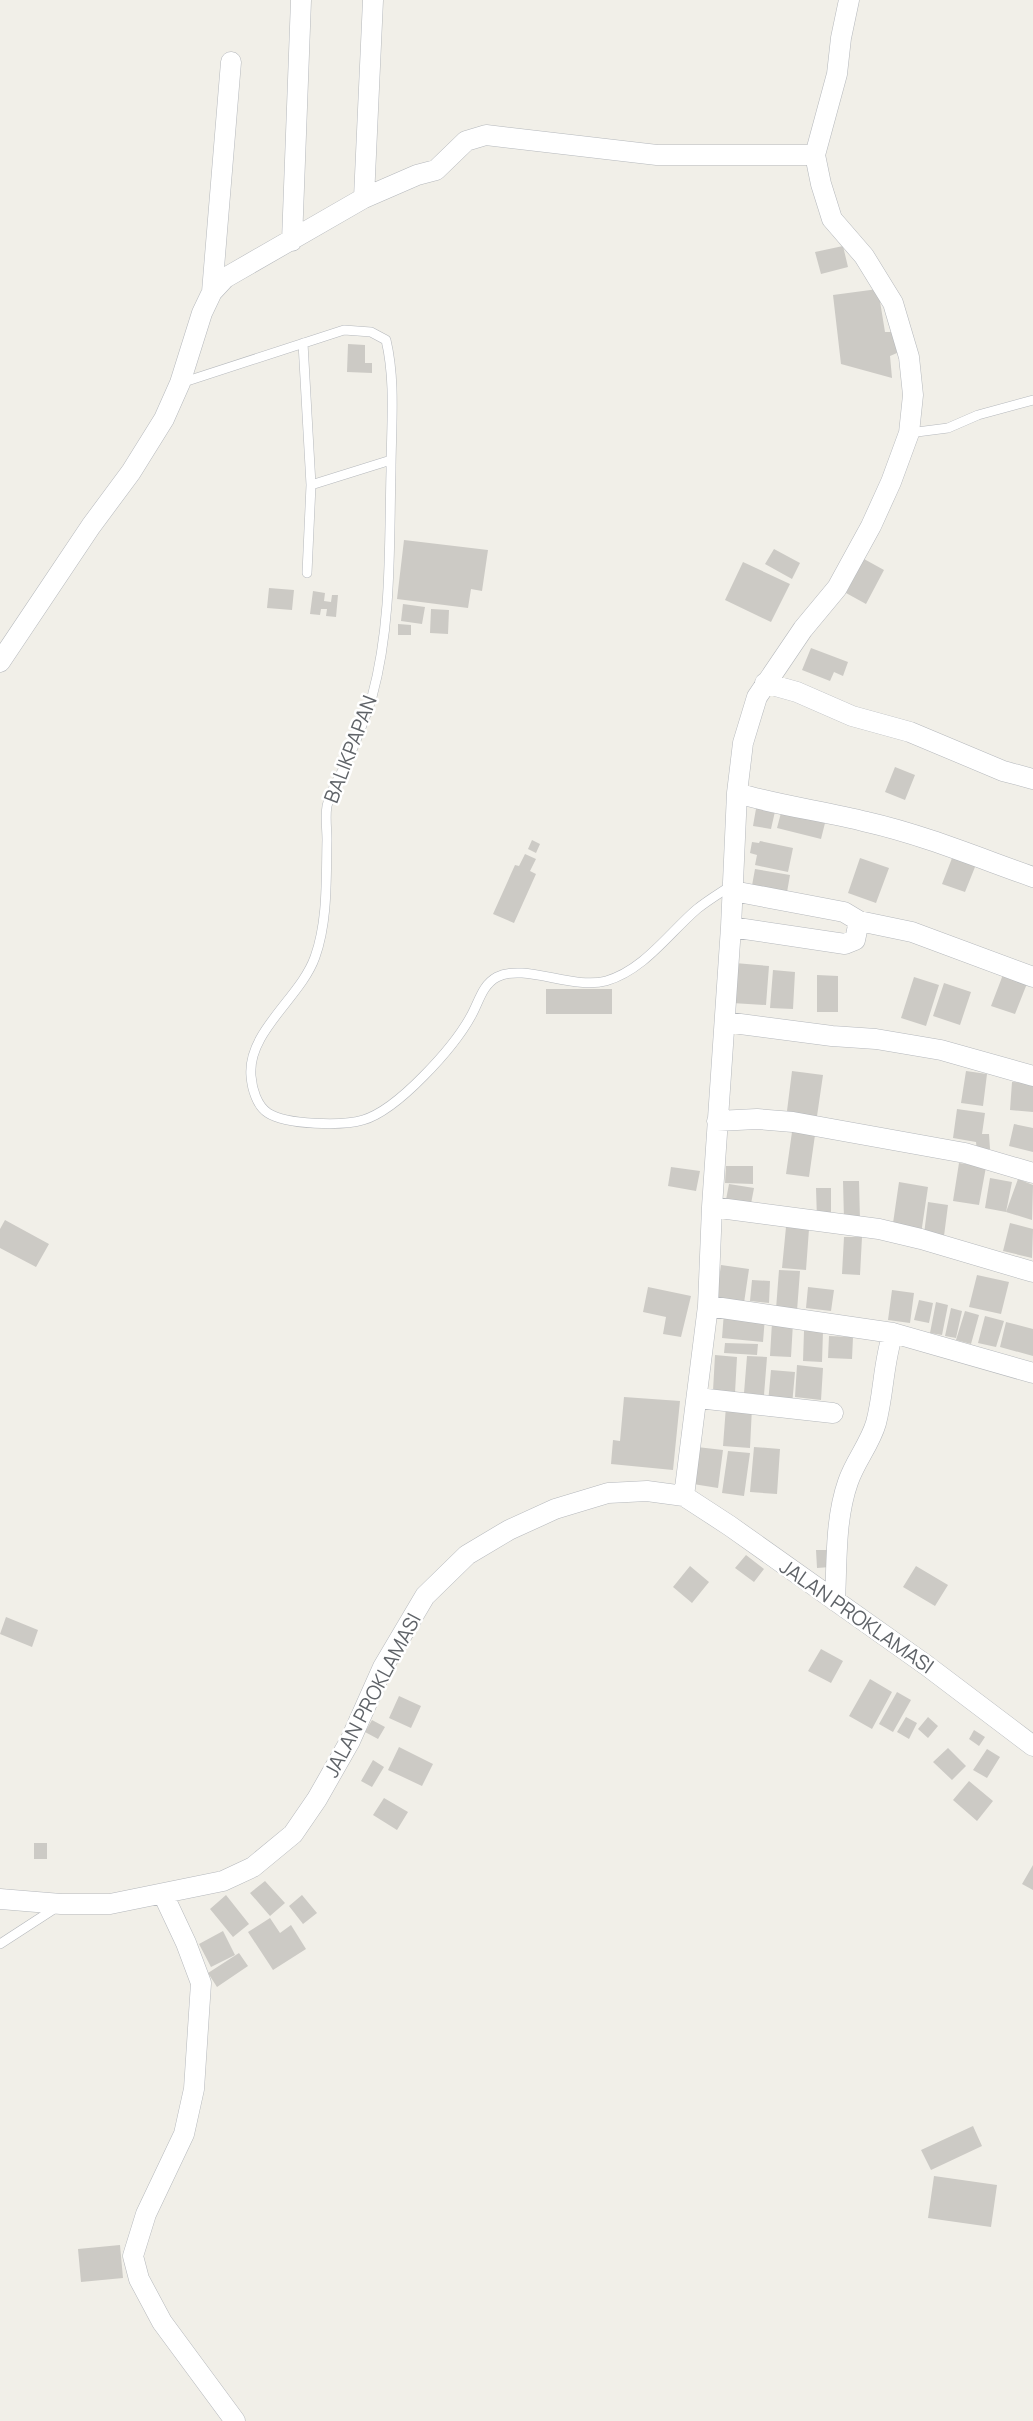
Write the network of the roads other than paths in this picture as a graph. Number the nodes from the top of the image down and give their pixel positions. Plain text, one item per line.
1 (301, 0) edge
2 (373, 0) edge
3 (849, 0) edge
4 (231, 62) dead end
5 (815, 155) junction
6 (363, 198) junction
7 (292, 241) junction
8 (212, 292) junction
9 (303, 343) junction
10 (180, 383) junction
11 (1033, 400) edge
12 (909, 433) junction
13 (391, 460) junction
14 (311, 485) junction
15 (307, 573) dead end
16 (0, 662) edge
17 (765, 683) junction
18 (1033, 779) edge
19 (737, 793) junction
20 (1033, 877) edge
21 (734, 888) junction
22 (859, 921) junction
23 (731, 927) junction
24 (1033, 976) edge
25 (725, 1022) junction
26 (1033, 1076) edge
27 (717, 1121) junction
28 (1033, 1173) edge
29 (711, 1207) junction
30 (1033, 1272) edge
31 (708, 1306) junction
32 (893, 1332) junction
33 (1033, 1373) edge
34 (698, 1398) junction
35 (833, 1413) dead end
36 (684, 1496) junction
37 (835, 1600) junction
38 (1033, 1746) edge
39 (163, 1894) junction
40 (0, 1899) edge
41 (61, 1904) junction
42 (0, 1944) edge
43 (235, 2421) edge

1 - 7 street
2 - 6 street
3 - 5 street
4 - 8 street
5 - 6 street
5 - 12 street
6 - 7 street
7 - 8 street
8 - 10 street
9 - 10 lane, BALIKPAPAN
9 - 13 lane, BALIKPAPAN
9 - 14 lane
10 - 16 street
11 - 12 lane
12 - 17 street
13 - 14 lane
13 - 21 lane, BALIKPAPAN
14 - 15 lane
17 - 18 street
17 - 19 street
19 - 20 street
19 - 21 street
21 - 22 street
21 - 23 street
22 - 23 street
22 - 24 street
23 - 25 street
25 - 26 street
25 - 27 street
27 - 28 street
27 - 29 street
29 - 30 street
29 - 31 street
31 - 32 street
31 - 34 street
32 - 33 street
32 - 37 street
34 - 35 street
34 - 36 street
36 - 37 street, JALAN PROKLAMASI
36 - 39 street, JALAN PROKLAMASI
37 - 38 street, JALAN PROKLAMASI
39 - 41 street, JALAN PROKLAMASI
39 - 43 street
40 - 41 street, JALAN PROKLAMASI
41 - 42 lane

